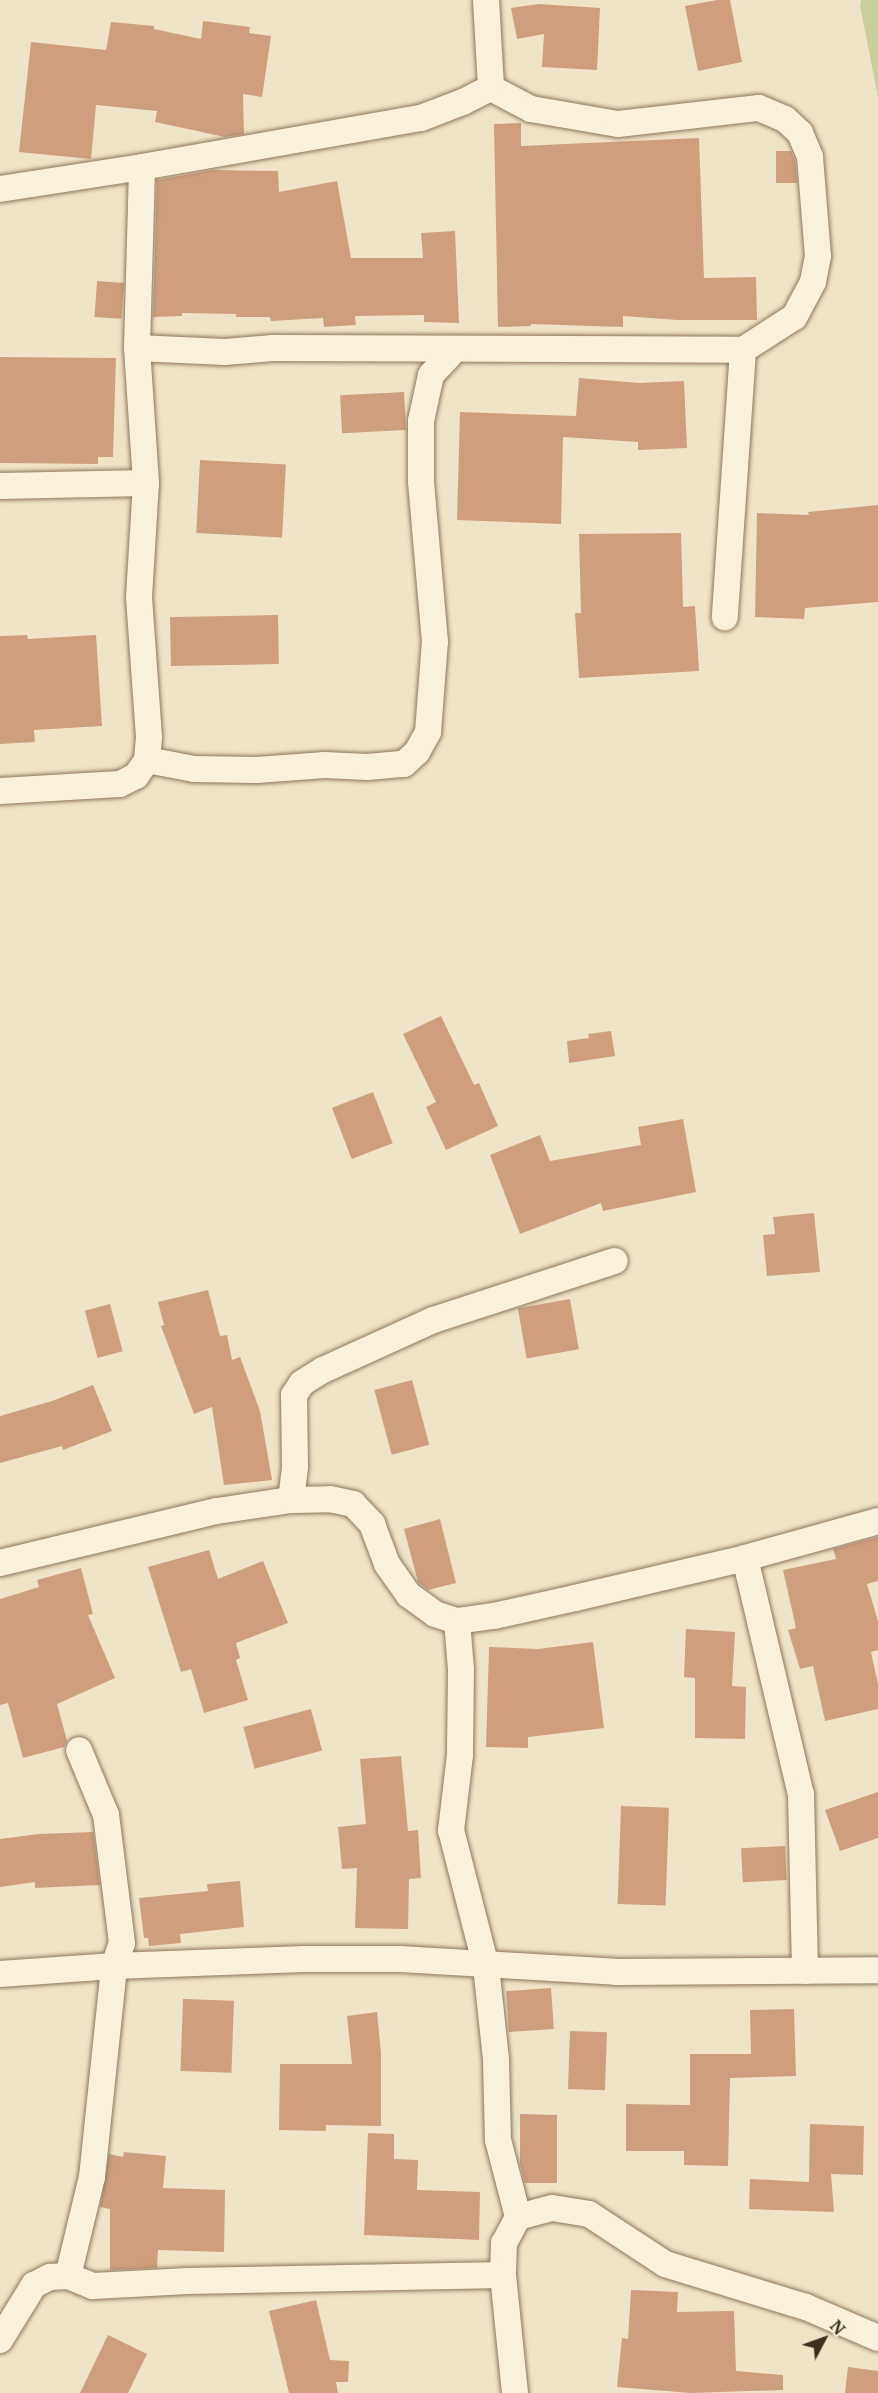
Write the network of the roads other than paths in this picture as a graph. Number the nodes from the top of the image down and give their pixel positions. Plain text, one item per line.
1 (486, 0) edge
2 (491, 88) junction
3 (142, 167) junction
4 (0, 189) edge
5 (137, 348) junction
6 (455, 349) junction
7 (743, 350) junction
8 (146, 483) junction
9 (0, 486) edge
10 (725, 617) dead end
11 (147, 760) junction
12 (0, 791) edge
13 (615, 1261) dead end
14 (291, 1500) junction
15 (878, 1521) edge
16 (746, 1558) junction
17 (0, 1563) edge
18 (457, 1621) junction
19 (79, 1750) dead end
20 (114, 1966) junction
21 (486, 1966) junction
22 (878, 1970) edge
23 (805, 1971) junction
24 (0, 1974) edge
25 (518, 2217) junction
26 (502, 2275) junction
27 (68, 2276) junction
28 (878, 2338) edge
29 (0, 2340) edge
30 (515, 2393) edge

1 - 2 street
2 - 3 street
2 - 7 street
3 - 4 street
3 - 5 street
5 - 6 street
5 - 8 street
6 - 7 street
6 - 11 street
7 - 10 street
8 - 9 street
8 - 11 street
11 - 12 street
13 - 14 street
14 - 17 street
14 - 18 street
15 - 16 street
16 - 18 street
16 - 23 street
18 - 21 street
19 - 20 street
20 - 21 street
20 - 24 street
20 - 27 street
21 - 23 street
21 - 25 street
22 - 23 street
25 - 26 street
25 - 28 street
26 - 27 street
26 - 30 street
27 - 29 street

